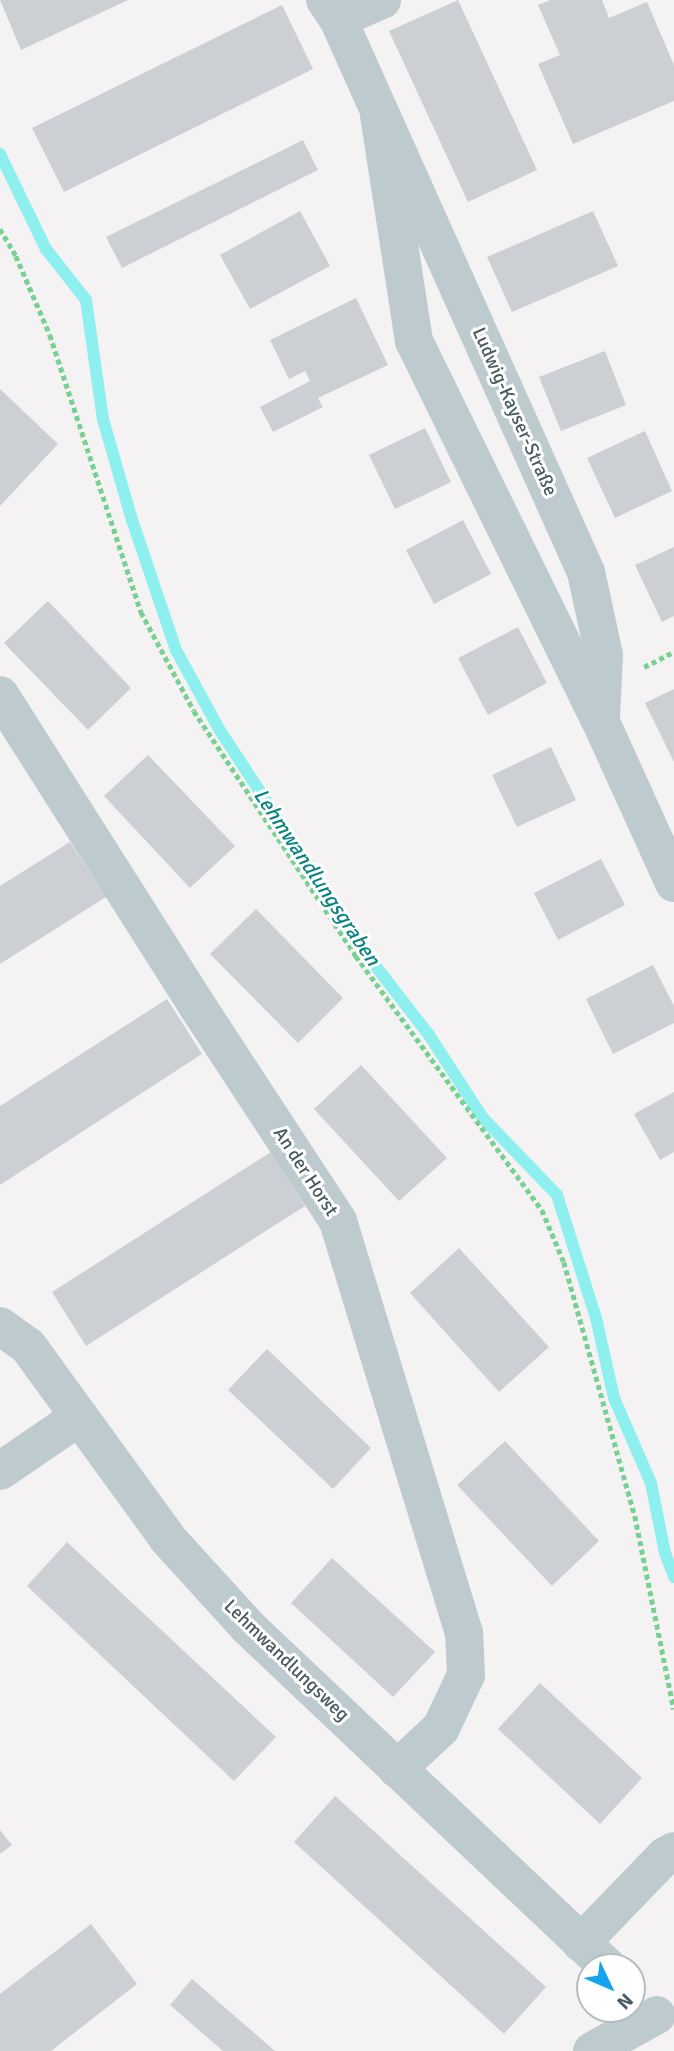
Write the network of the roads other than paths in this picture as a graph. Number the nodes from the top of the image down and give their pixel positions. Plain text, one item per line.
1 (382, 0) edge
2 (332, 9) edge
3 (379, 116) junction
4 (0, 695) edge
5 (600, 720) junction
6 (674, 883) edge
7 (0, 1326) edge
8 (79, 1417) junction
9 (0, 1471) edge
10 (397, 1769) junction
11 (674, 1851) edge
12 (592, 1953) edge
13 (595, 1953) edge
14 (654, 2013) edge
15 (592, 2051) edge

1 - 2 street
2 - 3 street, Ludwig-Kayser-Straße
3 - 5 street, Ludwig-Kayser-Straße
3 - 5 street, Ludwig-Kayser-Straße
4 - 10 street, An der Horst
5 - 6 street, Ludwig-Kayser-Straße
7 - 8 street, Lehmwandlungsweg
8 - 9 street
8 - 10 street, Lehmwandlungsweg
10 - 12 street, Lehmwandlungsweg
11 - 13 street
14 - 15 street

